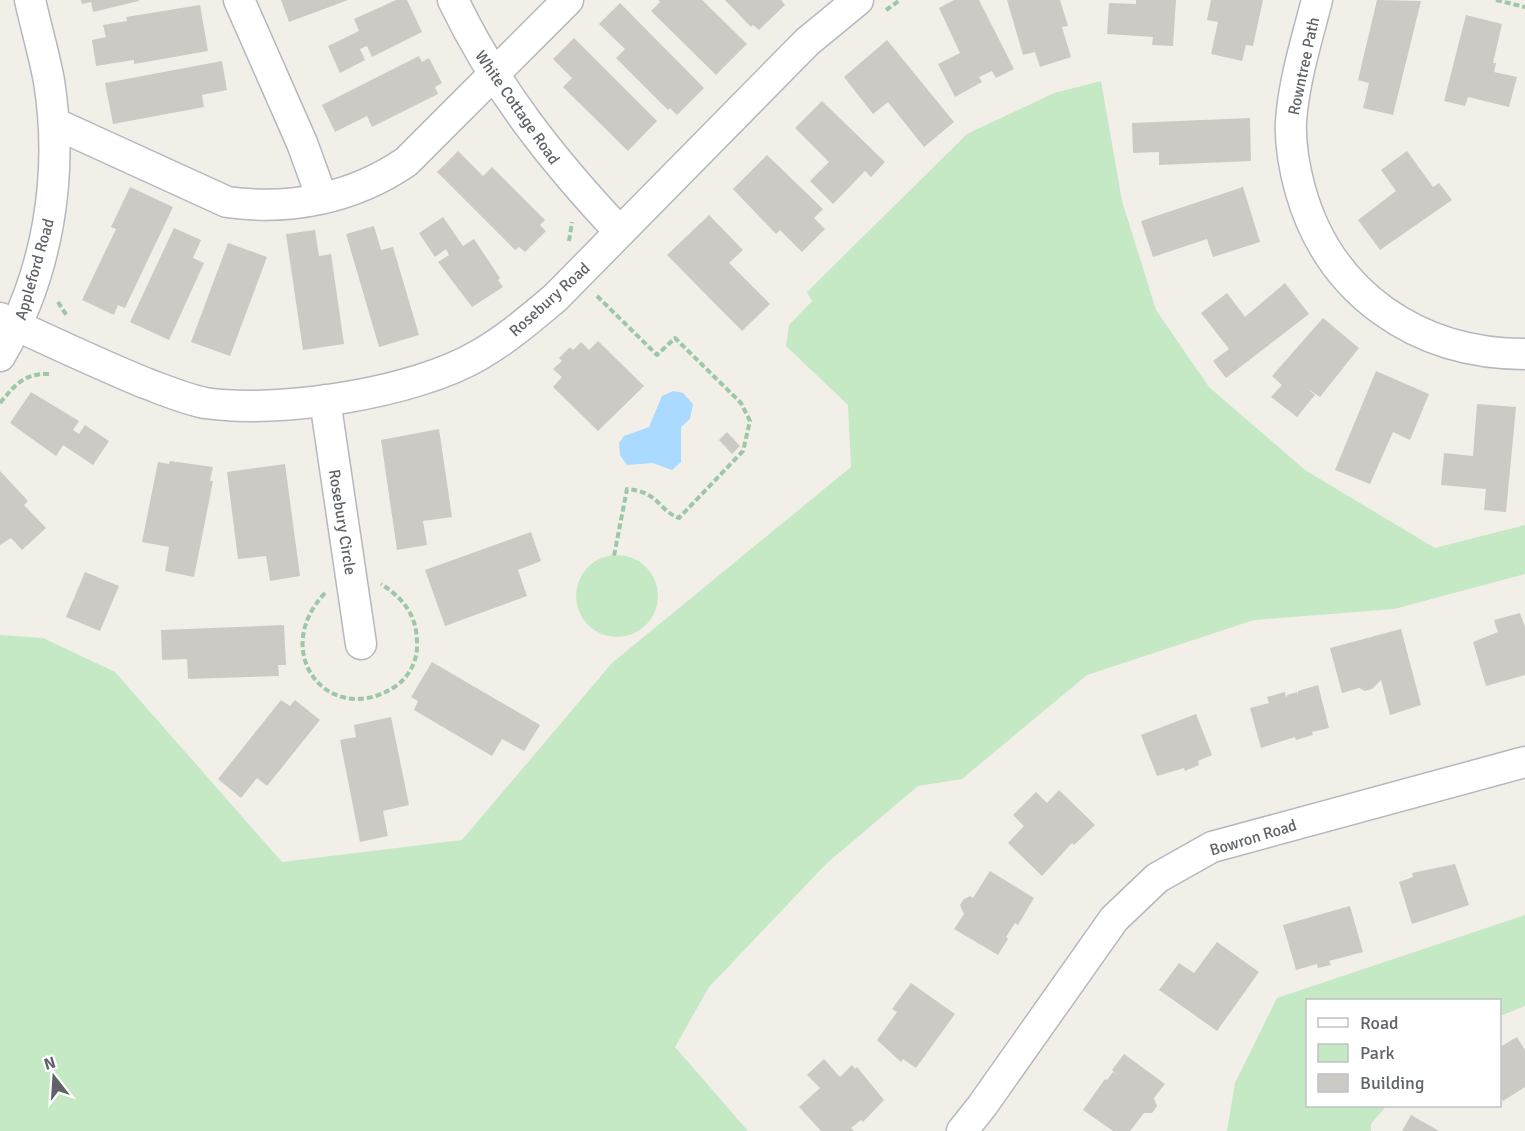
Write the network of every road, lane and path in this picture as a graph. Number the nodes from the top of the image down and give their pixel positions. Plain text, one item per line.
1 (30, 0) edge
2 (239, 0) edge
3 (453, 0) edge
4 (568, 0) edge
5 (858, 0) edge
6 (1317, 0) edge
7 (1496, 0) edge
8 (1525, 7) edge
9 (494, 76) junction
10 (54, 123) junction
11 (322, 198) junction
12 (570, 218) dead end
13 (620, 232) junction
14 (569, 246) dead end
15 (594, 294) dead end
16 (9, 322) edge
17 (62, 346) junction
18 (1525, 354) edge
19 (0, 357) edge
20 (325, 400) junction
21 (0, 403) edge
22 (614, 556) dead end
23 (361, 644) dead end
24 (1525, 762) edge
25 (962, 1131) edge

1 - 10 street, Appleford Road
2 - 11 street
3 - 9 street, White Cottage Road
4 - 9 street
5 - 13 street, Rosebury Road
6 - 18 street, Rowntree Path
7 - 8 path
9 - 11 street
9 - 13 street, White Cottage Road
10 - 11 street
10 - 16 street, Appleford Road
12 - 14 path
13 - 20 street, Rosebury Road
15 - 22 path
16 - 17 street, Rosebury Road
16 - 19 street, Appleford Road
17 - 20 street, Rosebury Road
17 - 21 path
20 - 23 street, Rosebury Circle
24 - 25 street, Bowron Road

